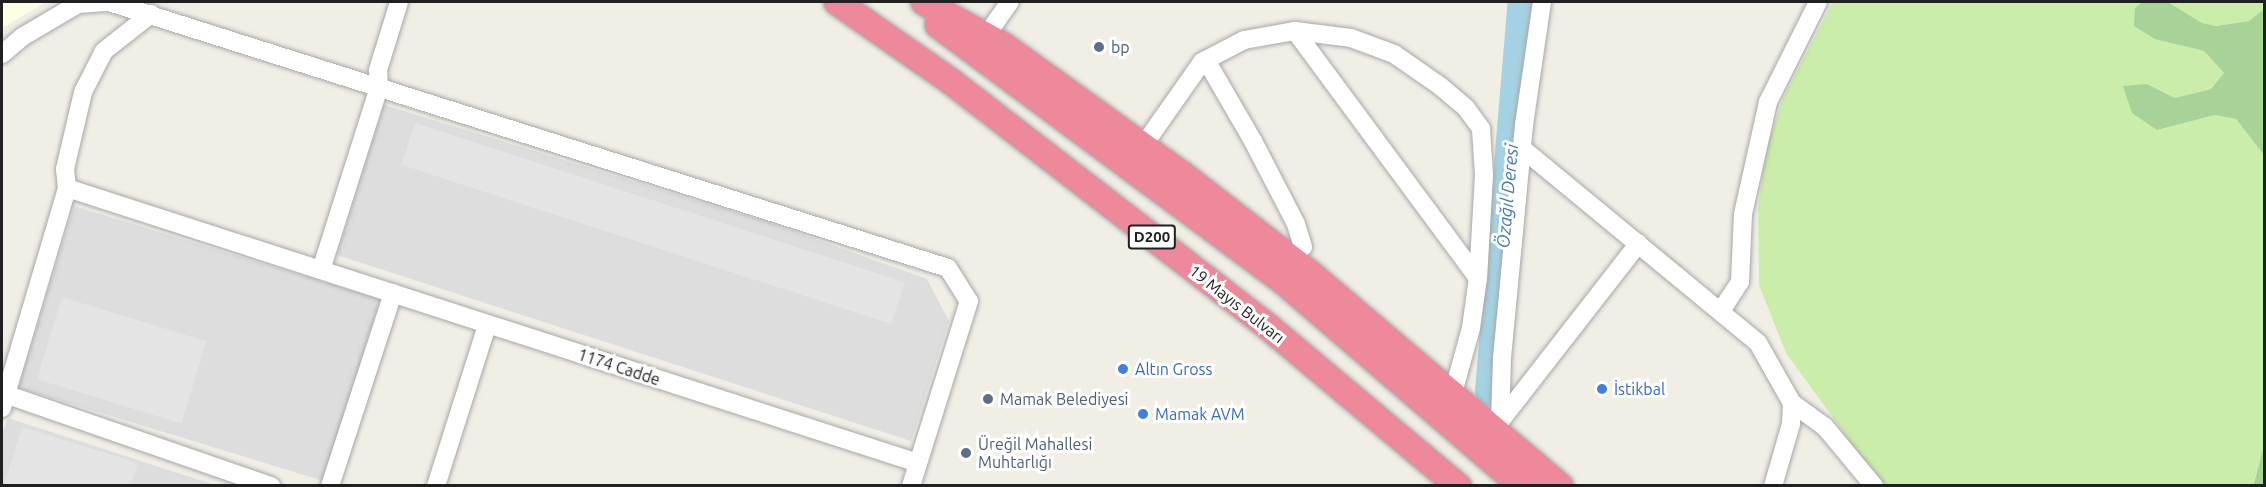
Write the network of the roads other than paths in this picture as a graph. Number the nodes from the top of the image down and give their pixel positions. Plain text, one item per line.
1 (107, 2) edge
2 (399, 2) edge
3 (837, 2) edge
4 (906, 2) edge
5 (924, 2) edge
6 (945, 2) edge
7 (1010, 2) edge
8 (1542, 2) edge
9 (1818, 2) edge
10 (79, 3) edge
11 (151, 14) junction
12 (1295, 31) junction
13 (996, 40) junction
14 (2, 54) edge
15 (1206, 60) junction
16 (379, 87) junction
17 (1143, 146) junction
18 (1524, 150) junction
19 (67, 188) junction
20 (1639, 243) junction
21 (1303, 247) dead end
22 (321, 270) junction
23 (1478, 278) junction
24 (393, 293) junction
25 (1721, 311) junction
26 (488, 325) junction
27 (1453, 393) junction
28 (3, 399) edge
29 (1792, 403) junction
30 (1497, 425) junction
31 (918, 463) junction
32 (1519, 484) edge
33 (271, 486) edge
34 (330, 486) edge
35 (436, 486) edge
36 (911, 486) edge
37 (1458, 486) edge
38 (1558, 486) edge
39 (1773, 486) edge
40 (1874, 486) edge

1 - 10 street
1 - 11 street
2 - 16 street
3 - 37 highway, 19 Mayıs Bulvarı / D200
4 - 32 highway, D200
5 - 13 highway
6 - 13 highway
7 - 13 street
8 - 18 street
9 - 25 street
10 - 14 street
11 - 16 street
11 - 19 street
12 - 15 street
12 - 23 street
12 - 23 street
13 - 17 highway
15 - 17 street
15 - 21 street
16 - 22 street
16 - 31 street
17 - 27 highway
18 - 20 street
18 - 30 street
19 - 22 street, 1174 Cadde
19 - 28 street
20 - 25 street
20 - 30 street
22 - 24 street, 1174 Cadde
23 - 27 street
24 - 26 street, 1174 Cadde
24 - 34 street
25 - 29 street
26 - 31 street, 1174 Cadde
26 - 35 street
27 - 30 highway
28 - 33 street
29 - 39 street
29 - 40 street
30 - 38 highway
31 - 36 street
32 - 38 highway

